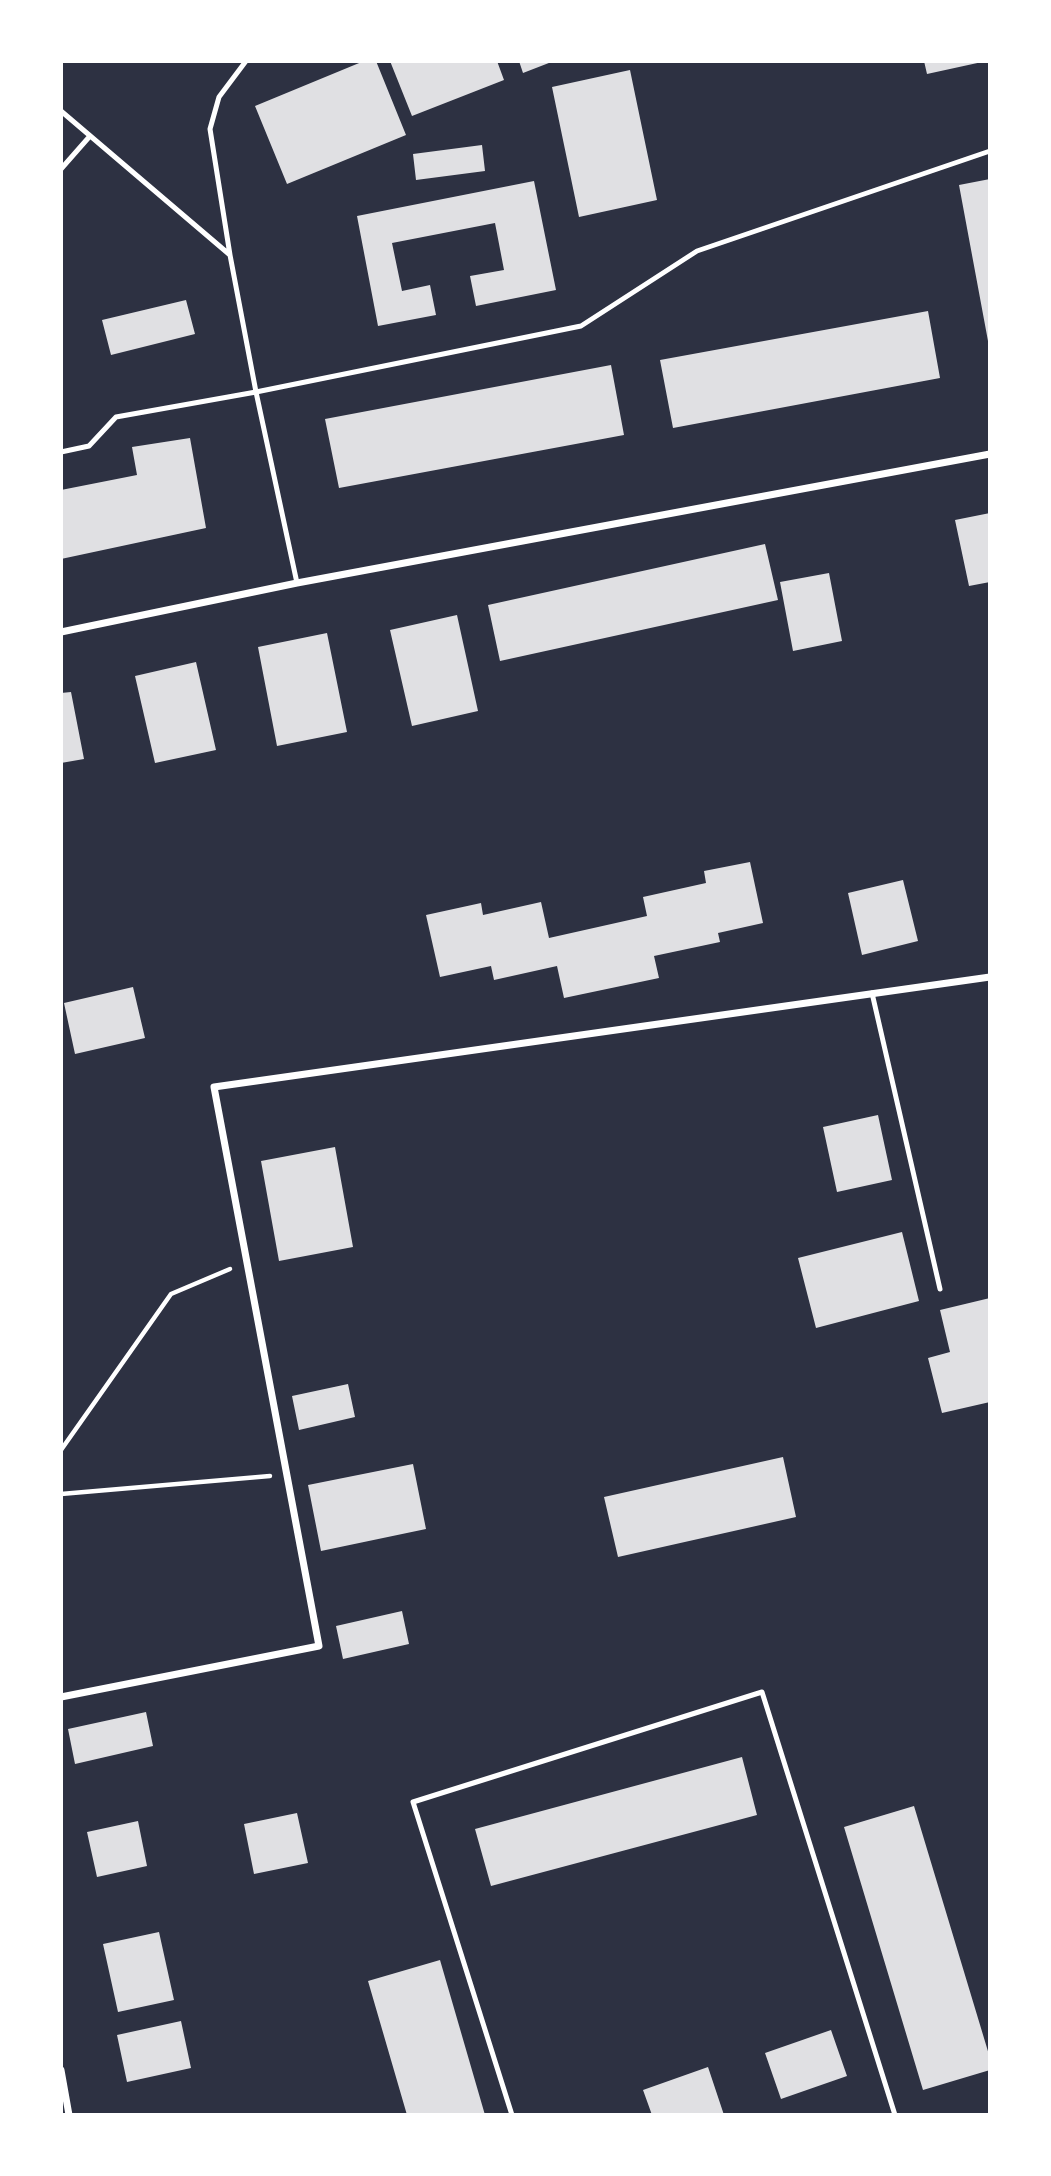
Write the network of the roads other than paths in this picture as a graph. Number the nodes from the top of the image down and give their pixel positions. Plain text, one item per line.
1 (246, 61) edge
2 (61, 111) edge
3 (90, 136) junction
4 (990, 151) edge
5 (61, 169) edge
6 (230, 255) junction
7 (256, 392) junction
8 (61, 452) edge
9 (990, 454) edge
10 (297, 583) junction
11 (61, 632) edge
12 (990, 977) edge
13 (872, 993) junction
14 (940, 1289) dead end
15 (61, 1698) edge
16 (61, 2070) edge
17 (69, 2115) edge
18 (512, 2115) edge
19 (895, 2115) edge

1 - 6 lane
2 - 3 lane
3 - 5 lane
3 - 6 lane
4 - 7 lane
6 - 7 lane
7 - 8 lane
7 - 10 lane
9 - 10 street
10 - 11 street
12 - 13 street
13 - 14 lane
13 - 15 street
16 - 17 street
18 - 19 lane

